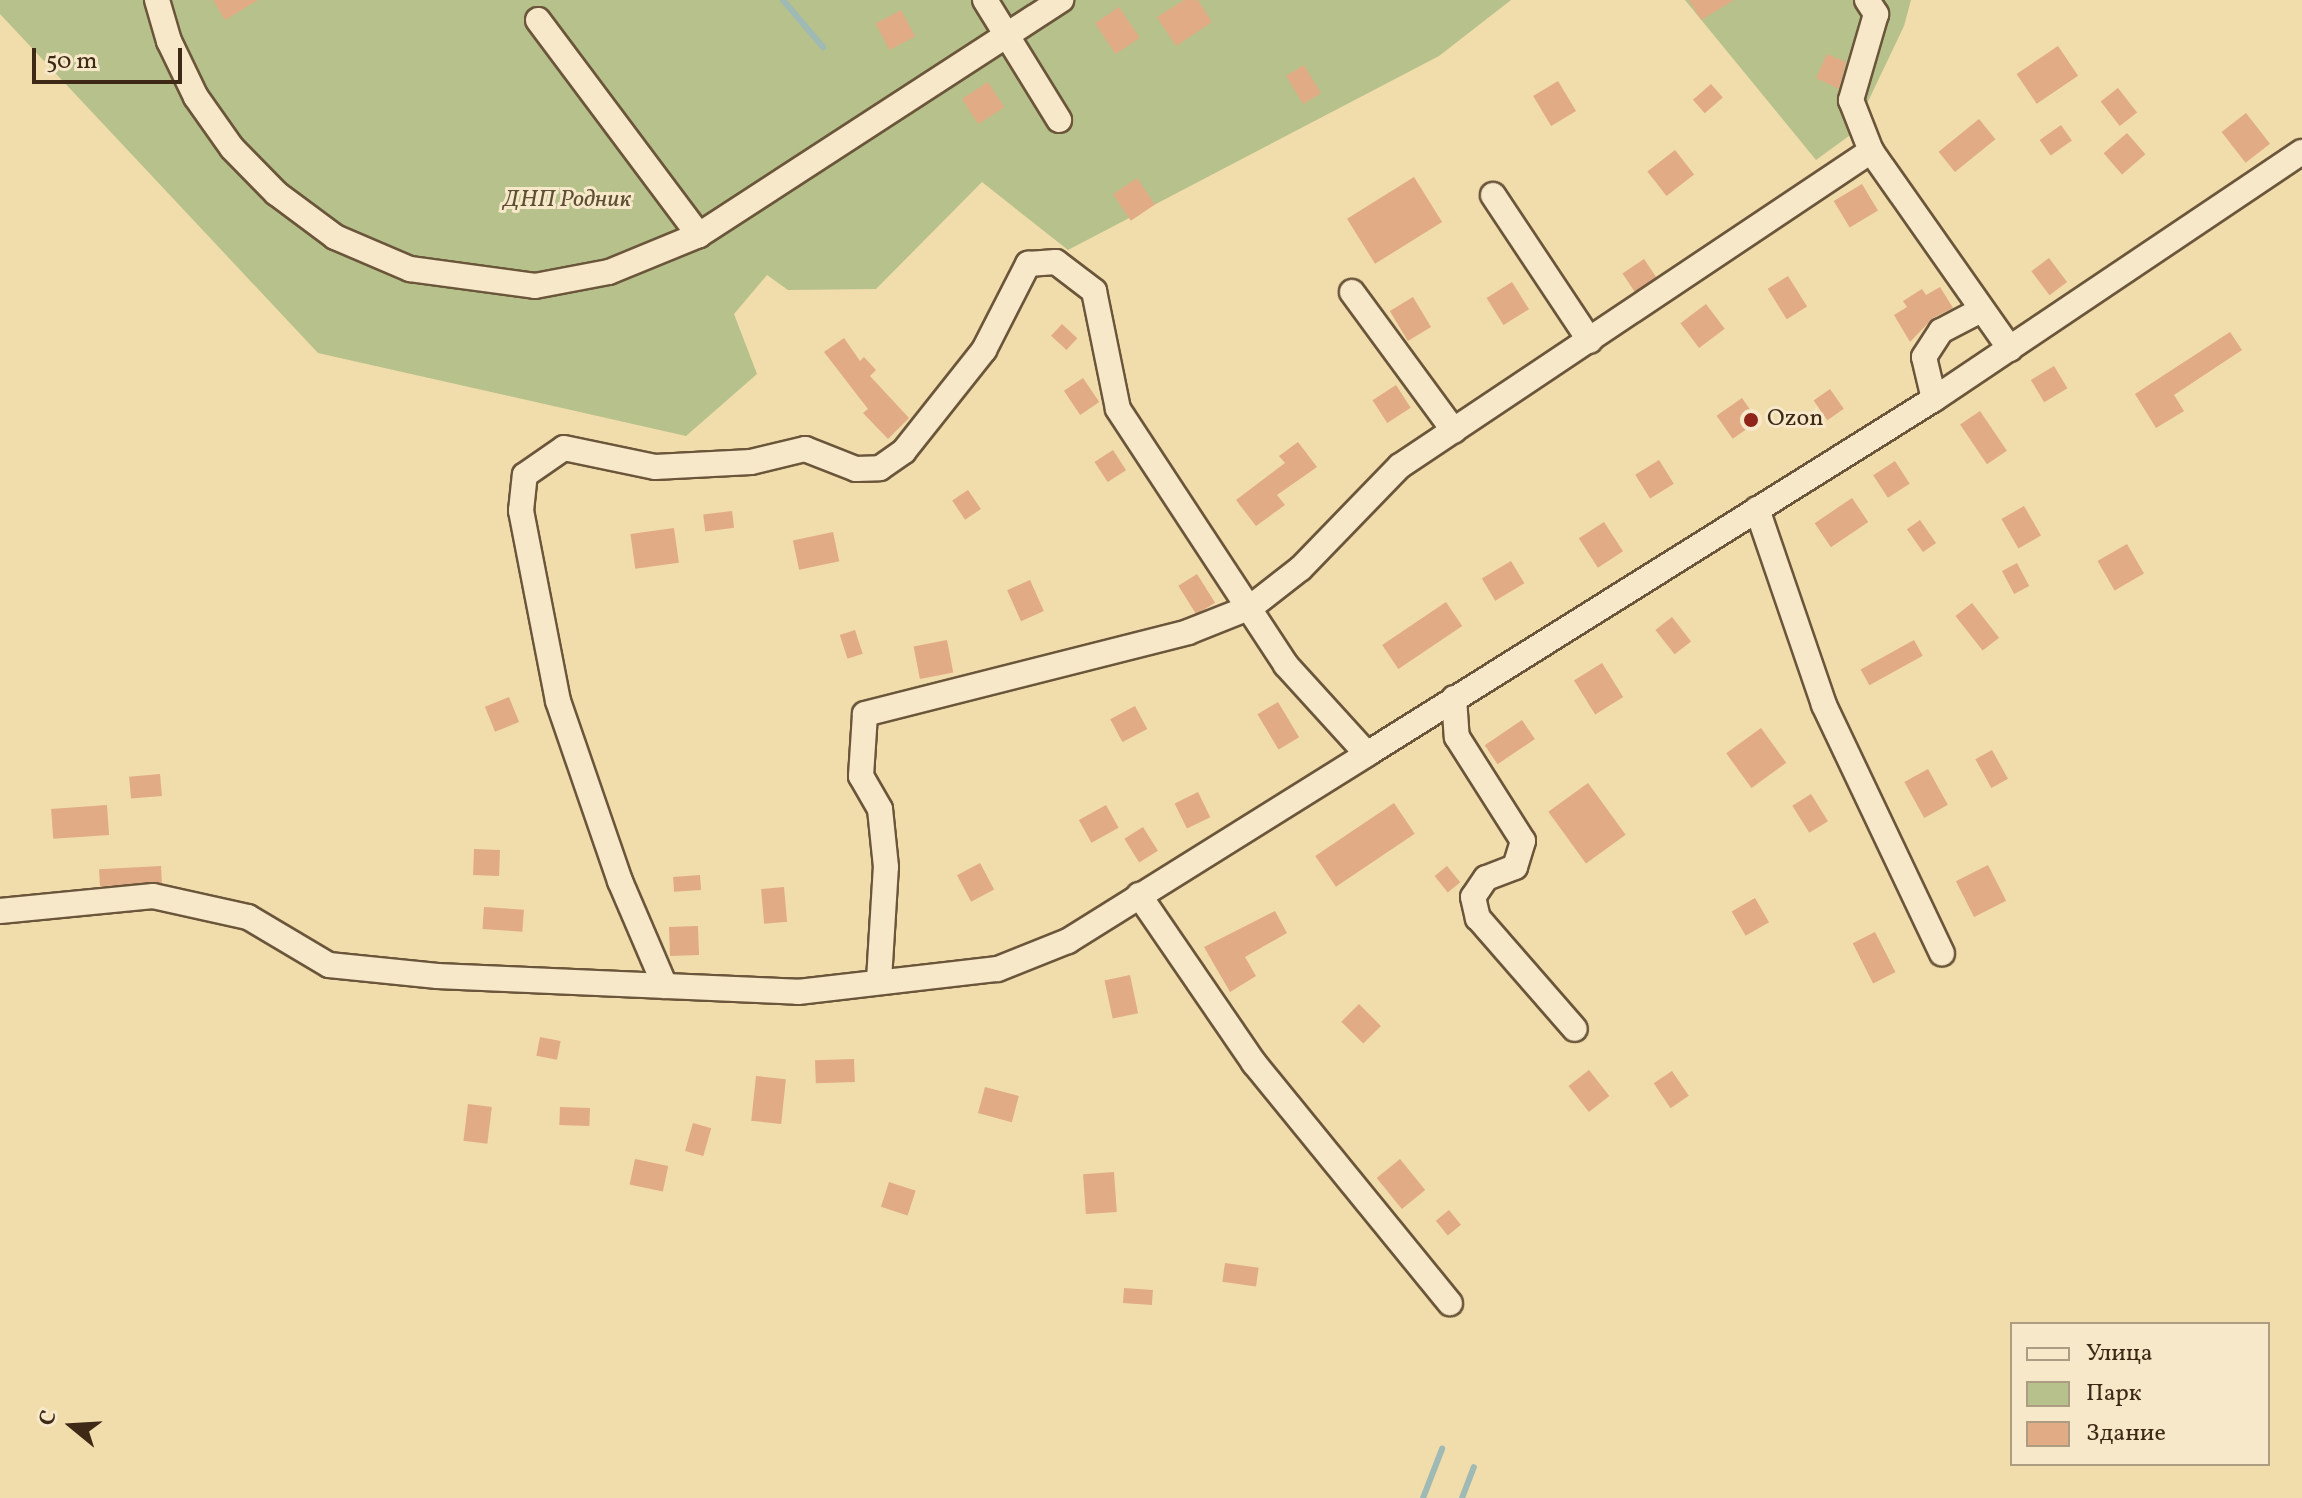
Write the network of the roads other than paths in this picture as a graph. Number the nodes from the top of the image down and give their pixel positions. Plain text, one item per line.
1 (157, 0) edge
2 (985, 0) edge
3 (1061, 0) edge
4 (1867, 0) edge
5 (538, 20) dead end
6 (1007, 35) junction
7 (1059, 120) dead end
8 (1871, 151) junction
9 (2302, 152) edge
10 (1493, 195) dead end
11 (699, 235) junction
12 (1352, 292) dead end
13 (1981, 310) junction
14 (1590, 341) junction
15 (2010, 349) junction
16 (1934, 399) junction
17 (1454, 431) junction
18 (1757, 509) junction
19 (1251, 607) junction
20 (1454, 698) junction
21 (1367, 754) junction
22 (1139, 895) junction
23 (0, 911) edge
24 (1942, 953) dead end
25 (879, 980) junction
26 (665, 986) junction
27 (1575, 1029) dead end
28 (1450, 1303) dead end

1 - 11 street
2 - 6 street
3 - 6 street
4 - 8 street
5 - 11 street
6 - 7 street
6 - 11 street
8 - 13 street
8 - 14 street
9 - 15 street
10 - 14 street
12 - 17 street
13 - 15 street
13 - 16 street
14 - 17 street
15 - 16 street
16 - 18 street
17 - 19 street
18 - 20 street
18 - 24 street
19 - 21 street
19 - 25 street
19 - 26 street
20 - 21 street
20 - 27 street
21 - 22 street
22 - 25 street
22 - 28 street
23 - 26 street
25 - 26 street

